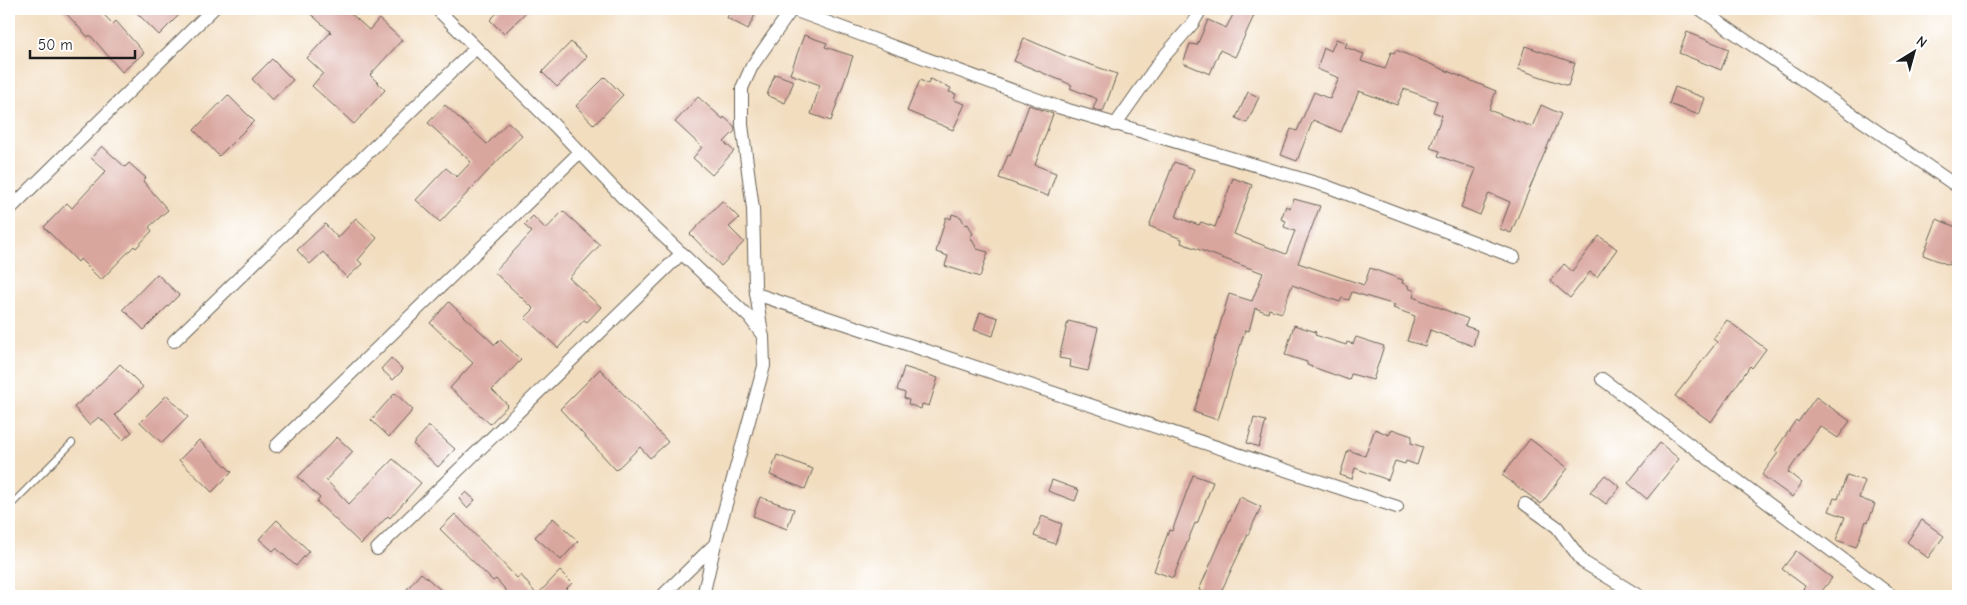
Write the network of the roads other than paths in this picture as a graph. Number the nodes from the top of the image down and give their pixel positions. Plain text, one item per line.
1 (213, 9) edge
2 (792, 9) edge
3 (1202, 9) edge
4 (1700, 9) edge
5 (444, 11) edge
6 (476, 48) junction
7 (1115, 124) junction
8 (580, 152) junction
9 (1958, 187) edge
10 (9, 210) edge
11 (682, 253) junction
12 (1514, 257) dead end
13 (756, 294) junction
14 (762, 336) junction
15 (174, 340) dead end
16 (1602, 379) dead end
17 (72, 443) dead end
18 (276, 446) dead end
19 (1525, 504) dead end
20 (9, 507) edge
21 (1397, 507) dead end
22 (715, 544) junction
23 (376, 549) dead end
24 (665, 596) edge
25 (703, 596) edge
26 (1639, 596) edge
27 (1892, 596) edge

1 - 10 street
2 - 7 street
2 - 13 street
3 - 7 street
4 - 9 street
5 - 6 street
6 - 8 street
6 - 15 street
7 - 12 street
8 - 11 street
8 - 18 street
11 - 14 street
11 - 23 street
13 - 14 street
13 - 21 street
14 - 22 street
16 - 27 street
17 - 20 lane
19 - 26 street
22 - 24 street
22 - 25 street

